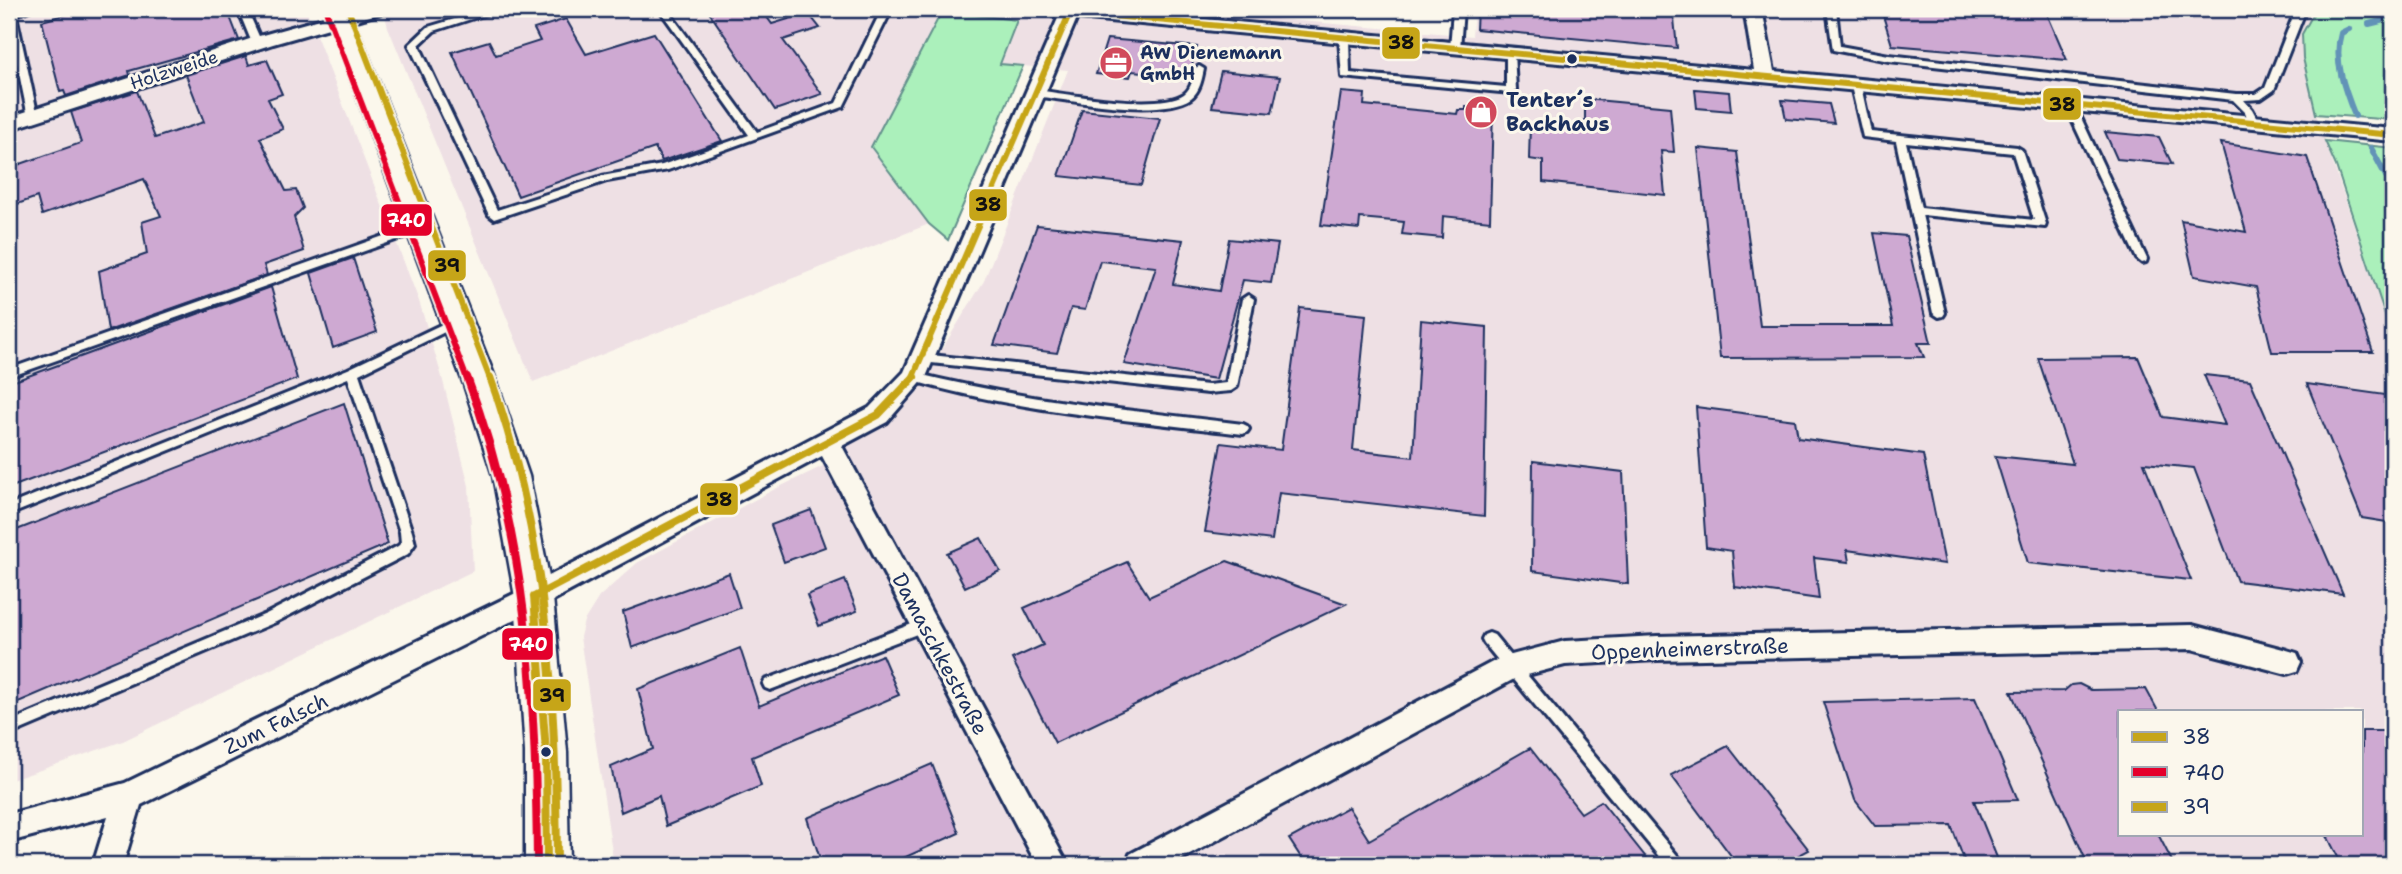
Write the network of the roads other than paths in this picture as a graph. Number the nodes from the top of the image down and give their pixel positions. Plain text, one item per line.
1 (27, 9) edge
2 (242, 9) edge
3 (374, 9) edge
4 (496, 9) edge
5 (663, 9) edge
6 (887, 9) edge
7 (1039, 9) edge
8 (1458, 9) edge
9 (1753, 9) edge
10 (1831, 9) edge
11 (2301, 9) edge
12 (1070, 12) junction
13 (339, 13) edge
14 (1344, 39) junction
15 (257, 43) junction
16 (1455, 49) junction
17 (1511, 54) junction
18 (1199, 69) dead end
19 (1765, 77) junction
20 (1856, 86) junction
21 (1036, 93) junction
22 (2236, 97) junction
23 (2070, 105) junction
24 (33, 117) junction
25 (2254, 122) junction
26 (9, 124) edge
27 (2393, 135) edge
28 (755, 136) junction
29 (1900, 138) junction
30 (1916, 211) junction
31 (421, 226) junction
32 (2142, 260) dead end
33 (1248, 299) dead end
34 (1938, 313) dead end
35 (457, 321) junction
36 (918, 368) junction
37 (352, 372) junction
38 (9, 373) edge
39 (1243, 429) dead end
40 (828, 443) junction
41 (9, 510) edge
42 (534, 597) junction
43 (925, 625) junction
44 (1489, 639) dead end
45 (2287, 662) dead end
46 (1510, 667) junction
47 (770, 684) dead end
48 (9, 729) edge
49 (129, 796) junction
50 (9, 828) edge
51 (108, 865) edge
52 (547, 865) edge
53 (1053, 865) edge
54 (1141, 865) edge
55 (1676, 865) edge

1 - 24 lane
2 - 15 lane
3 - 13 street, Holzweide
4 - 28 lane
5 - 28 lane
6 - 28 lane
7 - 12 street
8 - 16 lane
9 - 19 street
10 - 22 lane
11 - 22 lane
12 - 14 street
12 - 21 street
13 - 15 street, Holzweide
13 - 31 main road
14 - 16 street
14 - 17 lane
15 - 24 street, Holzweide
16 - 17 street
17 - 19 street
18 - 21 lane
19 - 20 street
20 - 23 street
20 - 29 lane
21 - 36 street
22 - 25 lane
23 - 25 street
23 - 32 lane
24 - 26 street, Holzweide
25 - 27 street
29 - 30 lane
29 - 30 lane
30 - 34 lane
31 - 35 main road
31 - 38 lane
33 - 36 lane
35 - 37 lane
35 - 42 main road
36 - 39 lane
36 - 40 street, Zum Falsch
37 - 41 lane
37 - 48 lane
40 - 42 street, Zum Falsch
40 - 43 street, Damaschkestraße
42 - 49 street, Zum Falsch
42 - 52 main road
43 - 47 lane
43 - 53 street, Damaschkestraße
44 - 46 lane
45 - 46 street, Oppenheimerstraße
46 - 54 street, Oppenheimerstraße
46 - 55 lane
49 - 50 street, Zum Falsch
49 - 51 street

